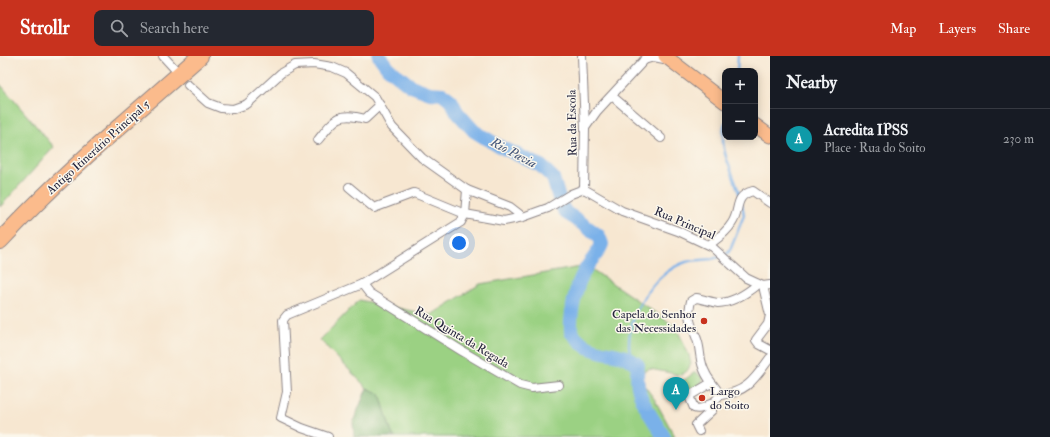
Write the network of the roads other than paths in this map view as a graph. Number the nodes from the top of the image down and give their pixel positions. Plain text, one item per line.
1 (163, 56) edge
2 (200, 56) edge
3 (582, 56) edge
4 (646, 58) edge
5 (673, 59) edge
6 (174, 68) dead end
7 (188, 85) dead end
8 (612, 96) junction
9 (722, 100) edge
10 (380, 105) junction
11 (758, 127) edge
12 (585, 128) junction
13 (770, 136) edge
14 (661, 138) dead end
15 (318, 140) dead end
16 (349, 187) dead end
17 (584, 189) junction
18 (467, 190) junction
19 (770, 203) edge
20 (465, 214) junction
21 (523, 217) junction
22 (0, 241) edge
23 (709, 245) junction
24 (362, 284) junction
25 (764, 285) edge
26 (770, 350) edge
27 (770, 358) edge
28 (711, 384) junction
29 (559, 385) dead end
30 (678, 388) dead end
31 (720, 395) junction
32 (689, 396) junction
33 (708, 405) junction
34 (699, 431) dead end
35 (328, 437) edge

1 - 6 street
2 - 22 highway, Antigo Itinerário Principal 5
3 - 12 street, Rua da Escola
4 - 5 street
4 - 8 street
5 - 9 main road
7 - 10 street
8 - 12 street
8 - 14 street
10 - 15 street
10 - 18 street
11 - 13 main road
12 - 17 street, Rua da Escola
16 - 20 street
17 - 21 street
17 - 23 street, Rua Principal
18 - 20 street
18 - 21 street
19 - 23 street
20 - 21 street
20 - 24 street
23 - 25 street, Rua Principal
24 - 29 street, Rua Quinta da Regada
24 - 35 street
25 - 26 street
25 - 28 street
27 - 31 street
28 - 31 street
28 - 32 street
30 - 32 lane
31 - 33 street
32 - 33 street
33 - 34 street

